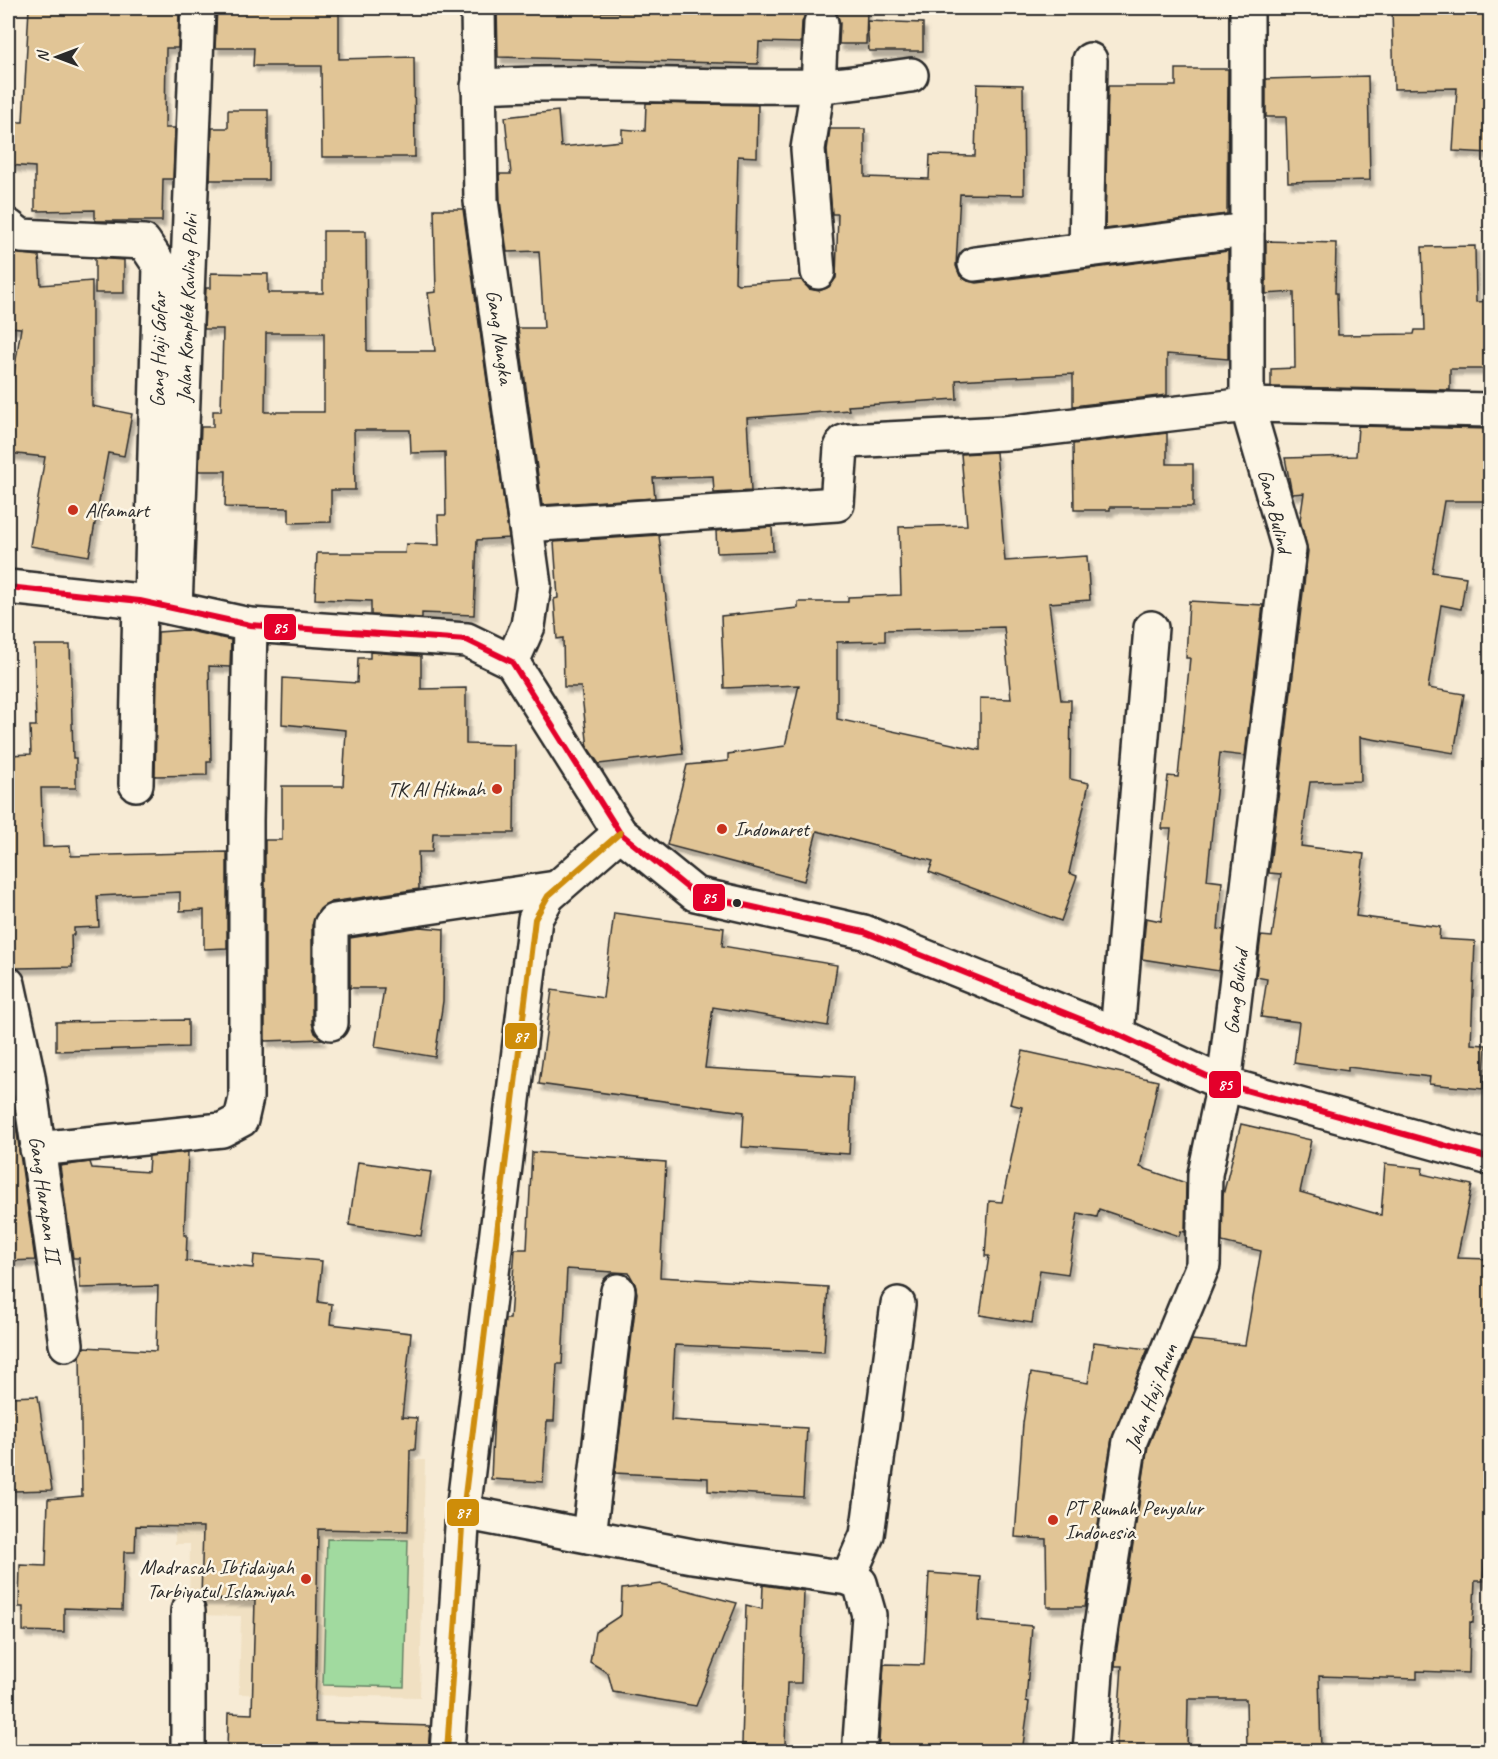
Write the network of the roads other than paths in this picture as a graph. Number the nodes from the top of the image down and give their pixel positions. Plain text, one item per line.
1 (198, 8) edge
2 (478, 8) edge
3 (1247, 8) edge
4 (821, 23) dead end
5 (1090, 60) dead end
6 (911, 75) dead end
7 (478, 86) junction
8 (819, 86) junction
9 (8, 226) edge
10 (1247, 230) junction
11 (1086, 250) junction
12 (975, 264) dead end
13 (818, 272) dead end
14 (1247, 405) junction
15 (1491, 410) edge
16 (526, 525) junction
17 (8, 587) edge
18 (156, 604) junction
19 (250, 625) junction
20 (1151, 628) dead end
21 (512, 662) junction
22 (136, 784) dead end
23 (620, 833) junction
24 (556, 888) junction
25 (8, 984) edge
26 (331, 1023) dead end
27 (1117, 1034) junction
28 (1224, 1084) junction
29 (37, 1149) junction
30 (1491, 1158) edge
31 (618, 1291) dead end
32 (897, 1304) dead end
33 (66, 1344) dead end
34 (463, 1512) junction
35 (589, 1536) junction
36 (848, 1578) junction
37 (188, 1611) dead end
38 (860, 1741) dead end
39 (188, 1752) edge
40 (447, 1752) edge
41 (1090, 1752) edge

1 - 18 street, Jalan Komplek Kavling Polri
2 - 7 street, Gang Nangka
3 - 10 street, Gang Bulind
4 - 8 street
5 - 11 street
6 - 8 street
7 - 8 street
7 - 16 street, Gang Nangka
8 - 13 street
9 - 18 street, Gang Haji Gofar
10 - 11 street
10 - 14 street, Gang Bulind
11 - 12 street
14 - 15 street
14 - 16 street
14 - 28 street, Gang Bulind
16 - 21 street, Gang Nangka
17 - 18 street
18 - 19 street
18 - 22 street
19 - 21 street
19 - 29 street
20 - 27 street
21 - 23 street
23 - 24 street
23 - 27 street
24 - 26 street
24 - 34 street
25 - 29 street, Gang Harapan II
27 - 28 street
28 - 30 street
28 - 41 street, Jalan Haji Anun
29 - 33 street, Gang Harapan II
31 - 35 street
32 - 36 street
34 - 35 street
34 - 40 street
35 - 36 street
36 - 38 street
37 - 39 street

